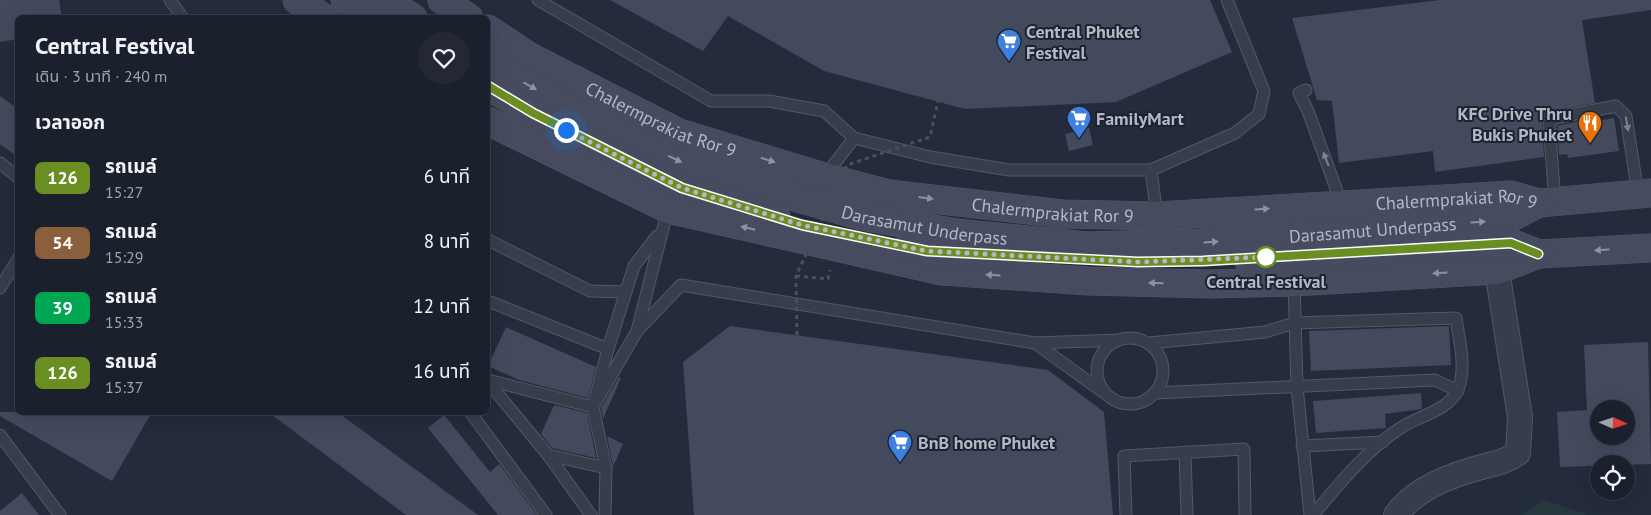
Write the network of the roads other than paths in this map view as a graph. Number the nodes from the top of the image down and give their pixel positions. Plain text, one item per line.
1 (170, 0) edge
2 (297, 0) edge
3 (345, 0) edge
4 (384, 0) edge
5 (442, 0) edge
6 (538, 0) edge
7 (1228, 0) edge
8 (181, 15) edge
9 (320, 15) edge
10 (369, 15) edge
11 (408, 15) edge
12 (464, 15) edge
13 (490, 30) edge
14 (490, 63) edge
15 (490, 87) edge
16 (1306, 90) dead end
17 (490, 123) edge
18 (854, 138) junction
19 (0, 163) edge
20 (1151, 170) junction
21 (15, 174) edge
22 (824, 177) junction
23 (1644, 194) edge
24 (1547, 202) junction
25 (1342, 205) junction
26 (1157, 216) junction
27 (665, 218) junction
28 (490, 241) edge
29 (1651, 248) edge
30 (1538, 254) junction
31 (15, 264) edge
32 (1497, 270) junction
33 (1294, 282) junction
34 (0, 288) edge
35 (626, 292) junction
36 (490, 301) edge
37 (1294, 323) junction
38 (637, 330) junction
39 (1119, 340) junction
40 (1035, 343) junction
41 (1149, 343) junction
42 (608, 349) junction
43 (490, 381) edge
44 (490, 383) edge
45 (1297, 387) junction
46 (1458, 391) junction
47 (1155, 393) junction
48 (1106, 394) junction
49 (593, 407) junction
50 (472, 415) edge
51 (0, 435) edge
52 (1383, 442) junction
53 (1302, 446) junction
54 (1185, 452) junction
55 (548, 455) junction
56 (606, 468) junction
57 (60, 515) edge
58 (546, 515) edge
59 (591, 515) edge
60 (605, 515) edge
61 (1126, 515) edge
62 (1187, 515) edge
63 (1245, 515) edge
64 (1311, 515) edge
65 (1396, 515) edge

1 - 8 lane
2 - 9 main road
3 - 10 main road
4 - 11 main road
5 - 12 main road
6 - 18 lane
7 - 20 lane
13 -> 22 main road, Chalermprakiat Ror 9
14 -> 24 main road, Darasamut Underpass
15 - 30 main road, Darasamut Underpass
25 -> 16 lane
17 - 27 main road
18 - 20 lane
18 - 22 lane
19 - 21 lane
20 - 26 lane
22 -> 26 main road, Chalermprakiat Ror 9
23 - 24 main road, Chalermprakiat Ror 9
24 -> 23 lane
24 - 25 main road, Chalermprakiat Ror 9
26 -> 25 main road, Chalermprakiat Ror 9
33 -> 27 main road
27 - 35 lane
27 - 38 lane
28 - 35 lane
29 -> 30 main road
30 - 32 main road
31 - 34 lane
32 -> 33 main road
32 - 65 street
33 - 37 lane
35 - 42 lane
36 - 42 lane
37 - 41 lane
37 - 45 lane
37 - 46 lane
38 - 40 lane
38 - 49 lane
39 - 40 lane
39 - 41 lane
39 - 48 lane
40 - 48 lane
41 - 47 lane
42 - 49 lane
43 - 49 lane
44 - 55 lane
45 - 46 lane
45 - 47 lane
45 - 53 lane
46 - 52 lane
47 - 48 lane
49 - 56 lane
50 - 58 lane
51 - 57 lane
52 - 53 lane
52 - 64 lane
53 - 64 lane
54 - 61 lane
54 - 62 lane
54 - 63 lane
55 - 56 lane
55 - 59 lane
56 - 60 lane

